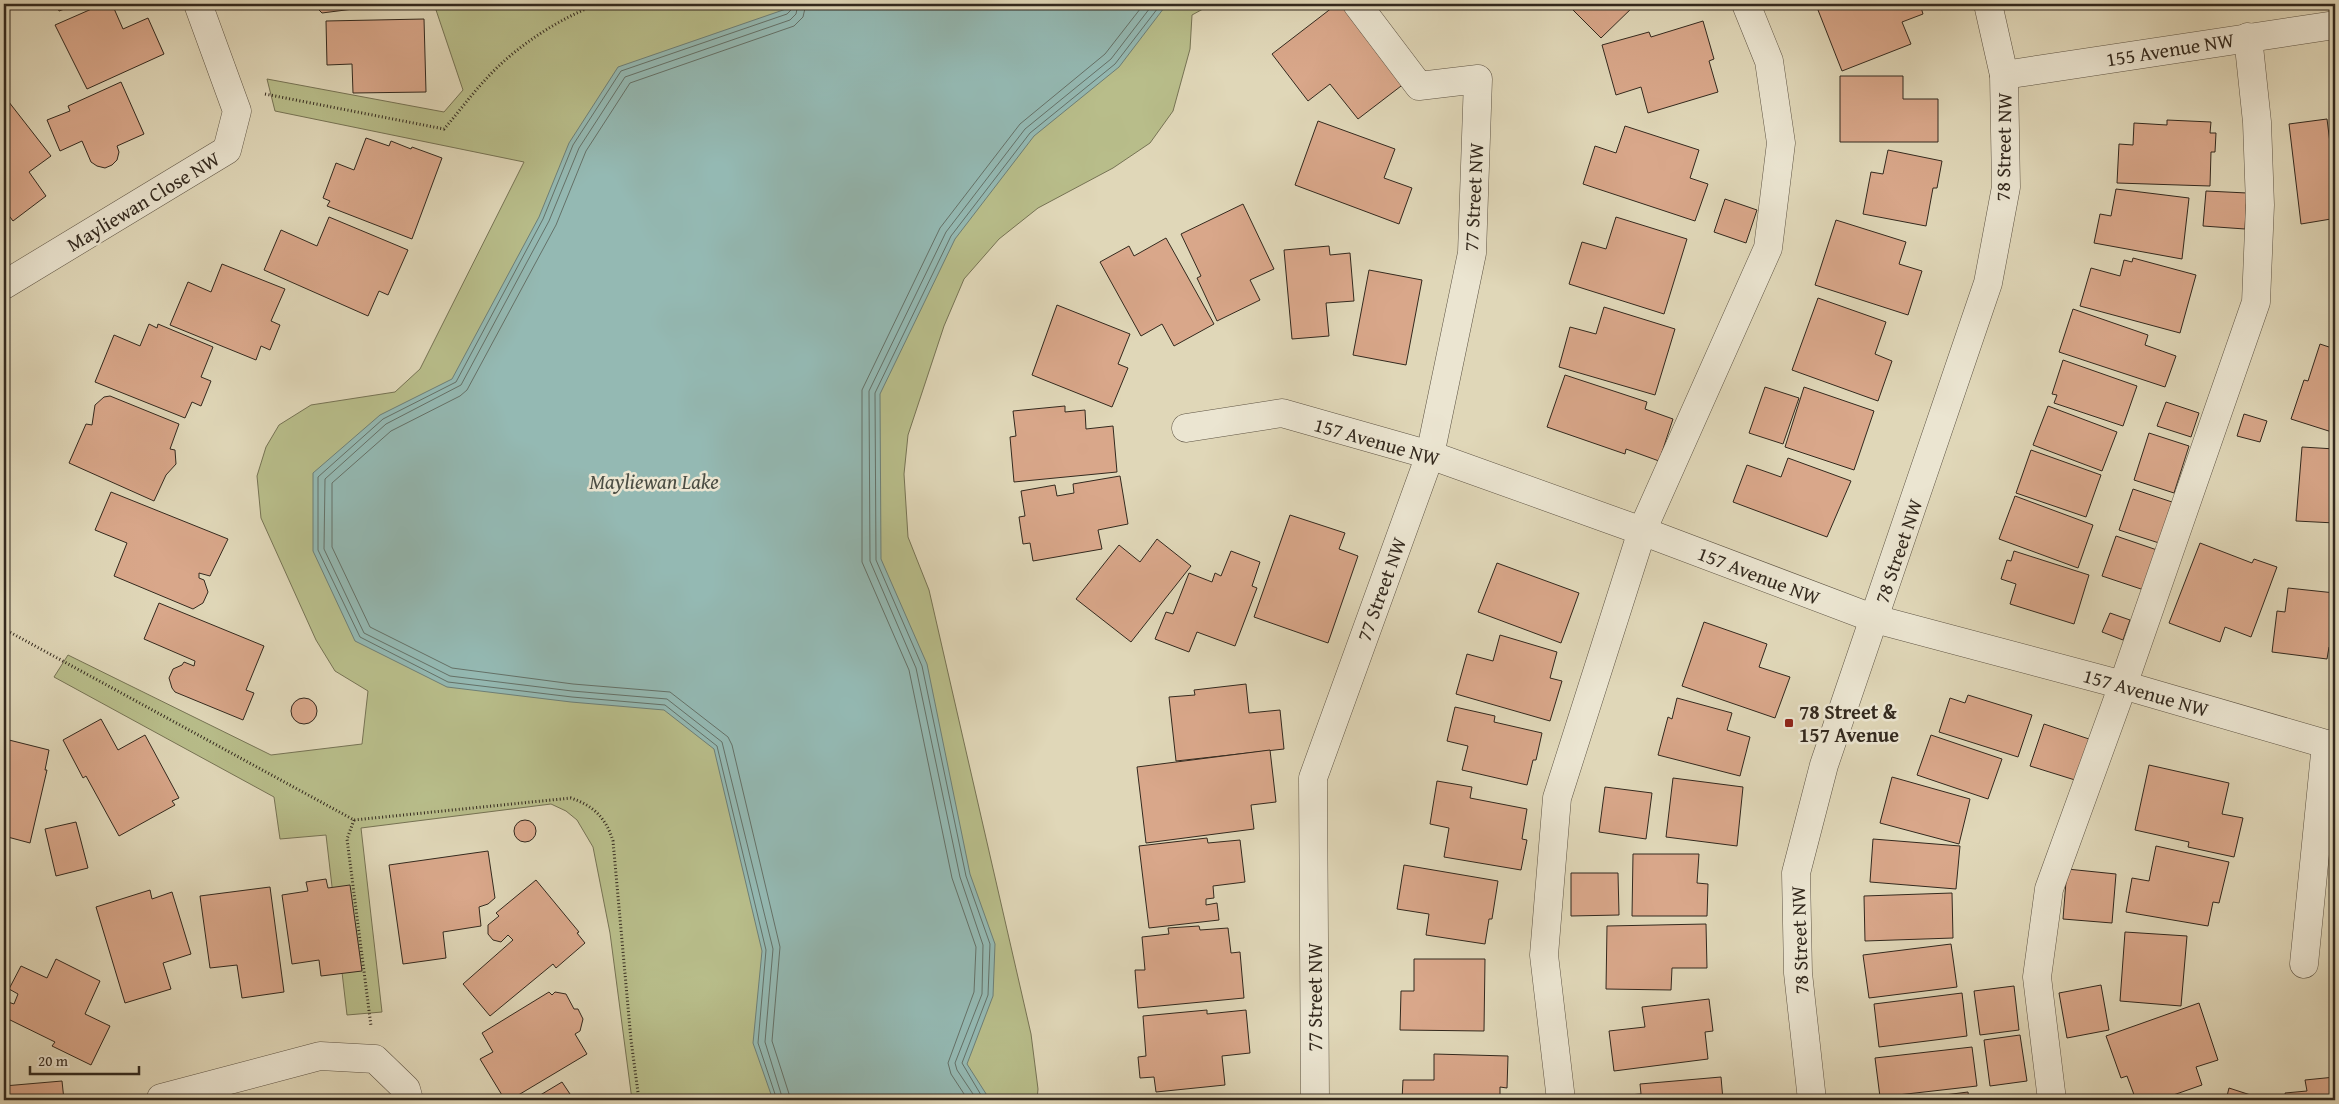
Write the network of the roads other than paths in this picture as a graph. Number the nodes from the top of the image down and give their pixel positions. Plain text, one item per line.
1 (198, 4) edge
2 (1357, 4) edge
3 (1746, 4) edge
4 (1988, 4) edge
5 (2335, 25) edge
6 (2248, 37) junction
7 (2004, 75) junction
8 (4, 285) edge
9 (1186, 428) dead end
10 (1430, 455) junction
11 (1642, 531) junction
12 (1875, 619) junction
13 (2123, 685) junction
14 (2330, 744) edge
15 (2304, 964) dead end
16 (161, 1098) dead end
17 (409, 1100) edge
18 (1315, 1100) edge
19 (1562, 1100) edge
20 (1812, 1100) edge
21 (2052, 1100) edge

1 - 8 street, Mayliewan Close NW
2 - 10 street, 77 Street NW
3 - 11 street
4 - 7 street, 78 Street NW
5 - 6 street, 155 Avenue NW
6 - 7 street, 155 Avenue NW
6 - 13 street
7 - 12 street, 78 Street NW
9 - 10 street, 157 Avenue NW
10 - 11 street, 157 Avenue NW
10 - 18 street, 77 Street NW
11 - 12 street, 157 Avenue NW
11 - 19 street
12 - 13 street, 157 Avenue NW
12 - 20 street, 78 Street NW
13 - 14 street, 157 Avenue NW
13 - 21 street
14 - 15 street
16 - 17 street

